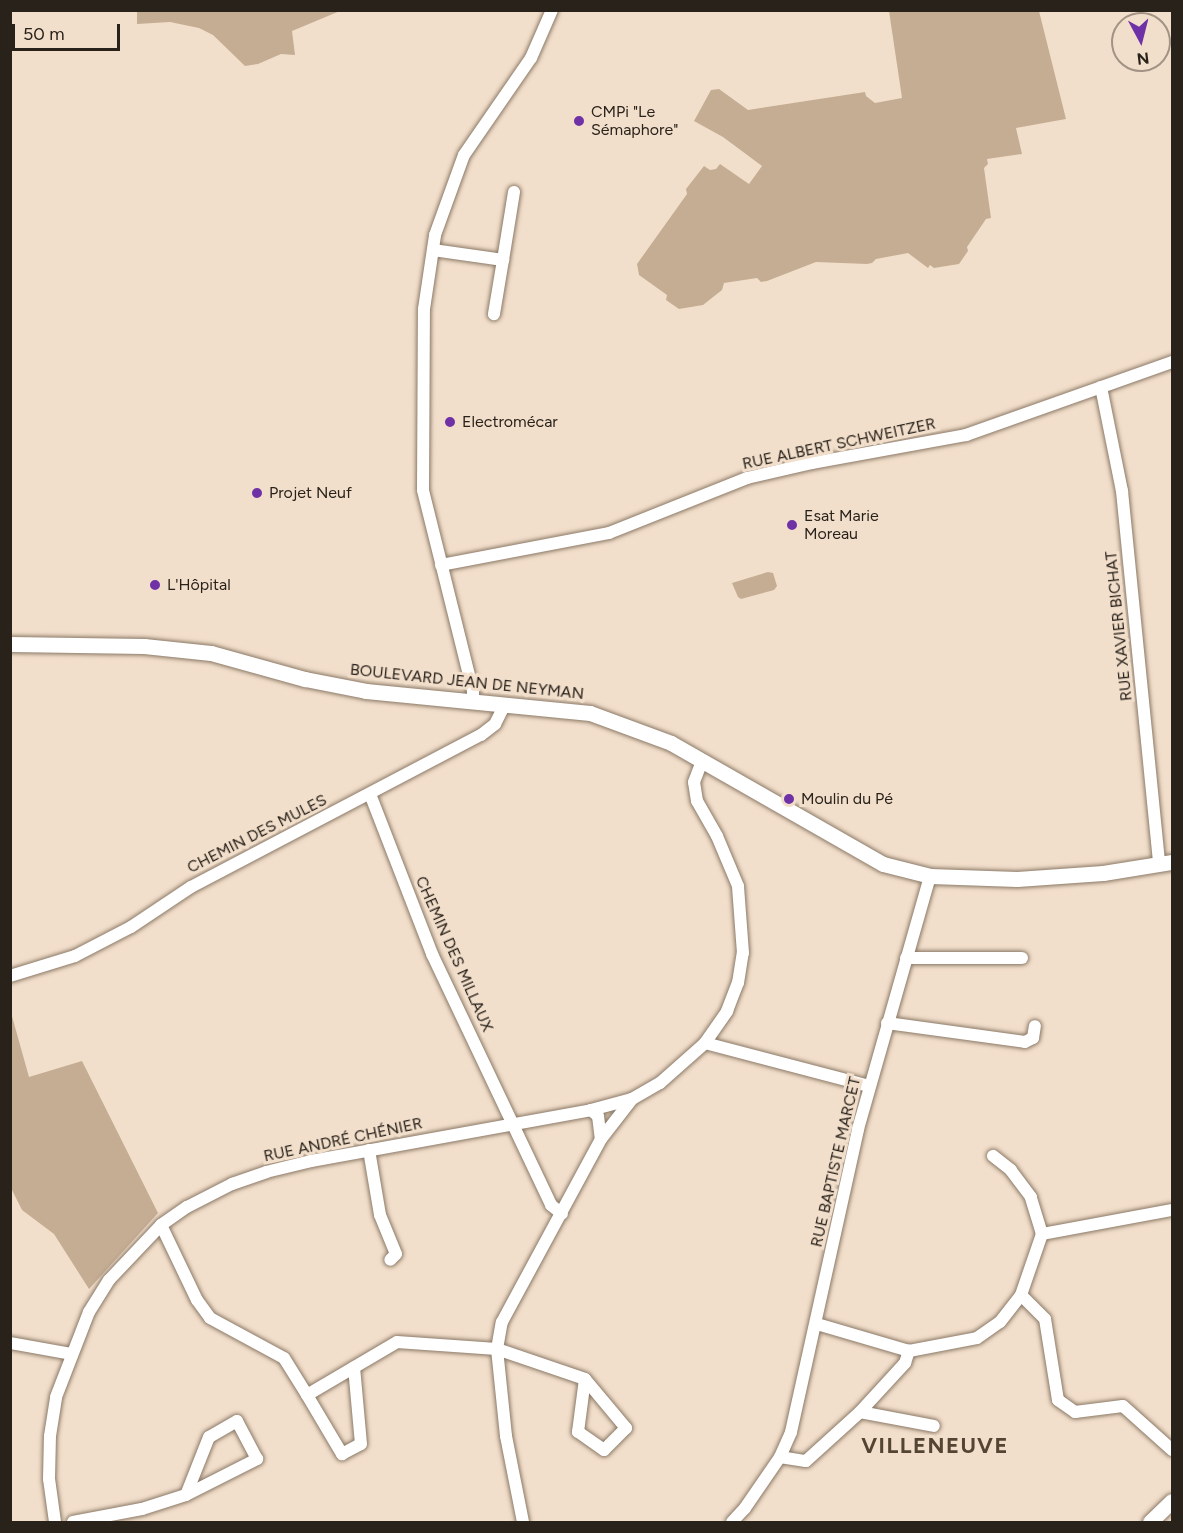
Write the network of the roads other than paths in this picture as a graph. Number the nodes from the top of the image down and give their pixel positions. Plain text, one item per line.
1 (552, 10) edge
2 (514, 192) dead end
3 (433, 250) junction
4 (503, 260) junction
5 (494, 314) dead end
6 (1173, 362) edge
7 (1101, 387) junction
8 (441, 565) junction
9 (10, 644) edge
10 (473, 702) junction
11 (505, 704) junction
12 (702, 761) junction
13 (370, 794) junction
14 (1166, 863) edge
15 (930, 876) junction
16 (906, 958) junction
17 (1022, 958) dead end
18 (10, 976) edge
19 (887, 1023) junction
20 (1035, 1026) dead end
21 (705, 1043) junction
22 (869, 1086) junction
23 (632, 1099) junction
24 (591, 1110) junction
25 (515, 1124) junction
26 (601, 1139) junction
27 (369, 1150) junction
28 (993, 1156) dead end
29 (1173, 1209) edge
30 (562, 1214) junction
31 (161, 1225) junction
32 (1042, 1234) junction
33 (390, 1260) dead end
34 (1021, 1295) junction
35 (817, 1324) junction
36 (10, 1343) edge
37 (496, 1349) junction
38 (909, 1351) junction
39 (72, 1354) junction
40 (354, 1367) junction
41 (585, 1379) junction
42 (307, 1395) junction
43 (860, 1412) junction
44 (934, 1426) dead end
45 (1173, 1450) edge
46 (780, 1457) junction
47 (186, 1495) junction
48 (1173, 1501) edge
49 (55, 1522) edge
50 (73, 1522) edge
51 (523, 1522) edge
52 (732, 1522) edge
53 (1150, 1522) edge

1 - 3 street
2 - 4 street
3 - 4 street
3 - 8 street
4 - 5 street
6 - 7 street, RUE ALBERT SCHWEITZER
7 - 8 street, RUE ALBERT SCHWEITZER
7 - 14 street, RUE XAVIER BICHAT
8 - 10 street
9 - 10 street, BOULEVARD JEAN DE NEYMAN
10 - 11 street, BOULEVARD JEAN DE NEYMAN
11 - 12 street, BOULEVARD JEAN DE NEYMAN
11 - 13 street, CHEMIN DES MULES
12 - 15 street, BOULEVARD JEAN DE NEYMAN
12 - 21 street
13 - 18 street, CHEMIN DES MULES
13 - 25 street, CHEMIN DES MILLAUX
14 - 15 street, BOULEVARD JEAN DE NEYMAN
15 - 16 street, RUE BAPTISTE MARCET
16 - 17 street
16 - 19 street, RUE BAPTISTE MARCET
19 - 20 street
19 - 22 street, RUE BAPTISTE MARCET
21 - 22 street
21 - 23 street
22 - 35 street, RUE BAPTISTE MARCET
23 - 24 street, RUE ANDRÉ CHÉNIER
23 - 26 street
24 - 25 street, RUE ANDRÉ CHÉNIER
24 - 26 street
25 - 27 street, RUE ANDRÉ CHÉNIER
25 - 30 street, CHEMIN DES MILLAUX
26 - 30 street
27 - 31 street, RUE ANDRÉ CHÉNIER
27 - 33 street
28 - 32 street
29 - 32 street
30 - 37 street
31 - 39 street, RUE ANDRÉ CHÉNIER
31 - 42 street
32 - 34 street
34 - 38 street
34 - 45 street
35 - 38 street
35 - 46 street, RUE BAPTISTE MARCET
36 - 39 street
37 - 40 street
37 - 41 street
37 - 51 street
38 - 43 street
39 - 49 street, RUE ANDRÉ CHÉNIER
40 - 42 street
40 - 42 street
41 - 41 street
43 - 44 street
43 - 46 street
46 - 52 street, RUE BAPTISTE MARCET
47 - 47 street
47 - 50 street
48 - 53 street

